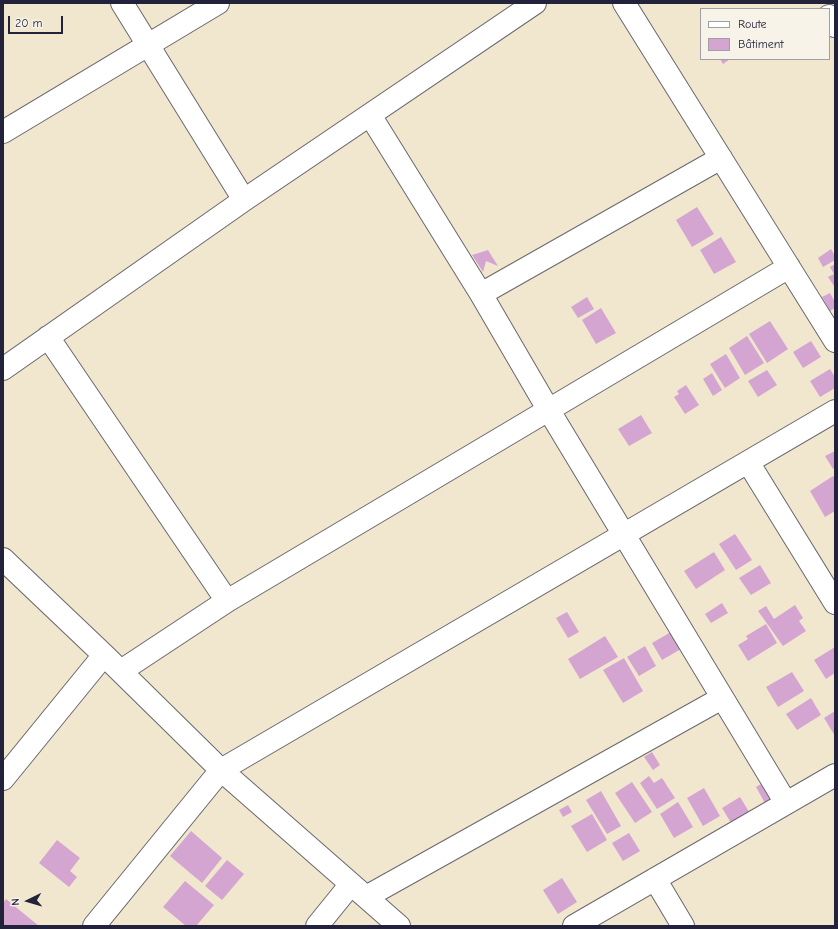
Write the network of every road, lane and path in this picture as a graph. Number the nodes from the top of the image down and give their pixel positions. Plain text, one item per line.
1 (122, 3) edge
2 (218, 3) edge
3 (535, 3) edge
4 (624, 3) edge
5 (148, 45) junction
6 (370, 115) junction
7 (3, 132) edge
8 (721, 158) junction
9 (244, 200) junction
10 (789, 267) junction
11 (481, 294) junction
12 (48, 337) junction
13 (835, 341) edge
14 (3, 369) edge
15 (548, 409) junction
16 (835, 412) edge
17 (748, 462) junction
18 (624, 535) junction
19 (3, 559) edge
20 (227, 601) junction
21 (835, 603) edge
22 (104, 655) junction
23 (121, 671) junction
24 (722, 698) junction
25 (221, 770) junction
26 (835, 775) edge
27 (3, 779) edge
28 (786, 804) junction
29 (655, 879) junction
30 (358, 890) junction
31 (94, 926) edge
32 (317, 926) edge
33 (399, 926) edge
34 (574, 926) edge
35 (683, 926) edge

1 - 5 street
2 - 5 street
3 - 6 street
4 - 8 street
5 - 7 street
5 - 9 street
6 - 9 street
6 - 11 street
8 - 10 street
8 - 11 street
9 - 12 street
10 - 13 street
10 - 15 street
11 - 15 street
12 - 14 street
12 - 20 street
15 - 18 street
15 - 20 street
16 - 17 street
17 - 18 street
17 - 21 street
18 - 24 street
18 - 25 street
19 - 22 street
20 - 23 street
22 - 23 street
22 - 27 street
23 - 25 street
24 - 28 street
24 - 30 street
25 - 30 street
25 - 31 street
26 - 28 street
28 - 29 street
29 - 34 street
29 - 35 street
30 - 32 street
30 - 33 street

